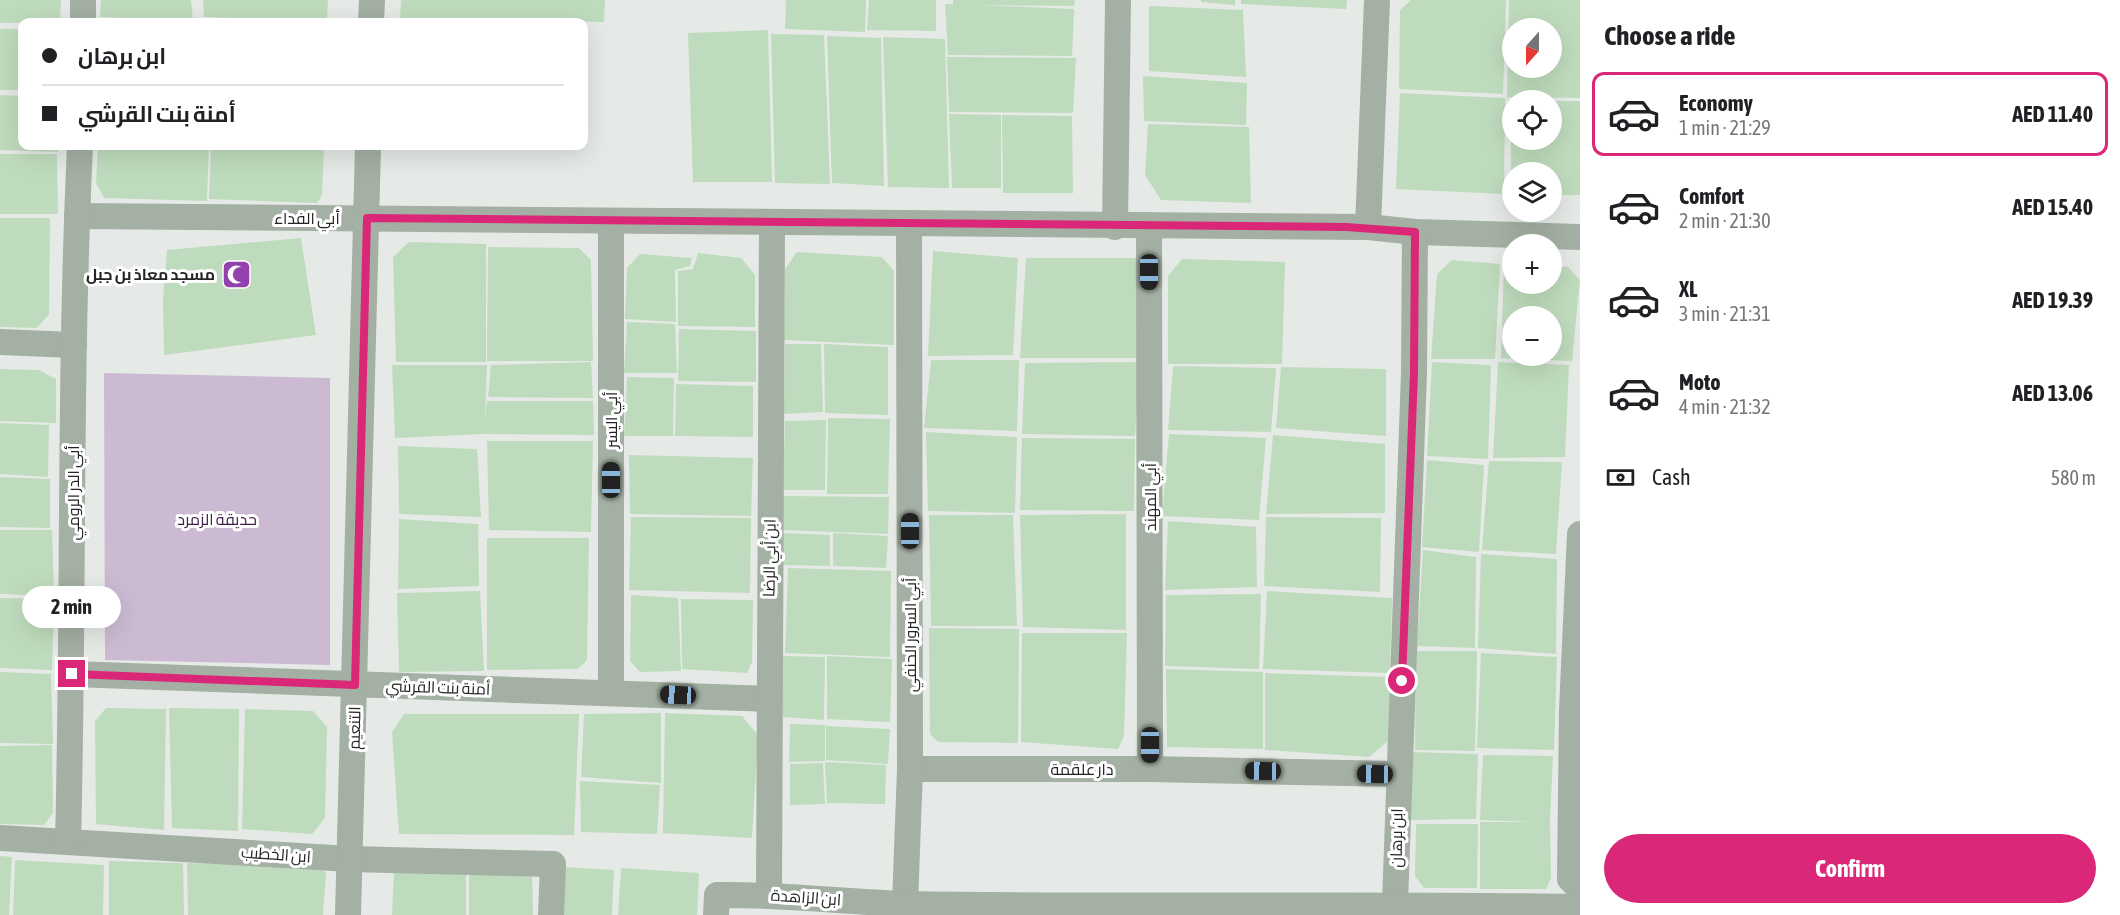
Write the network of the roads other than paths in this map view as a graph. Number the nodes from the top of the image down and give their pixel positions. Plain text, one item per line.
1 (83, 0) edge
2 (372, 0) edge
3 (1118, 0) edge
4 (1377, 0) edge
5 (83, 18) edge
6 (371, 18) edge
7 (80, 150) edge
8 (368, 150) edge
9 (77, 216) junction
10 (367, 218) junction
11 (611, 221) junction
12 (772, 223) junction
13 (909, 223) junction
14 (1149, 225) junction
15 (1115, 226) junction
16 (1368, 227) junction
17 (1415, 232) junction
18 (1580, 237) edge
19 (0, 342) edge
20 (74, 345) junction
21 (1580, 534) edge
22 (72, 674) junction
23 (355, 685) junction
24 (611, 692) junction
25 (768, 699) junction
26 (1576, 710) edge
27 (910, 769) junction
28 (1150, 769) junction
29 (1397, 774) junction
30 (0, 838) edge
31 (68, 841) junction
32 (350, 859) junction
33 (1576, 882) edge
34 (769, 894) junction
35 (1395, 903) junction
36 (905, 904) junction
37 (716, 905) edge
38 (1580, 907) edge
39 (1140, 910) edge
40 (348, 915) edge
41 (551, 915) edge

1 - 5 street
2 - 6 street
3 - 15 street
4 - 16 street
7 - 9 street, أبي الدر الرومي
8 - 10 street, التنعيم
9 - 10 street, أبي الفداء
9 - 20 street, أبي الدر الرومي
10 - 11 street, أبي الفداء
10 - 23 street, التنعيم
11 - 12 street, أبي الفداء
11 - 24 street, أبي اليسر
12 - 13 street, أبي الفداء
12 - 25 street, ابن أبي الرضا
13 - 15 street, أبي الفداء
13 - 27 street, أبي السرور الحنفي
14 - 15 street, أبي الفداء
14 - 16 street, أبي الفداء
14 - 28 street, أبي المهند
16 - 17 street, أبي الفداء
17 - 18 street, أبي الفداء
17 - 29 street, ابن برهان
19 - 20 street
20 - 22 street, أبي الدر الرومي
21 - 26 street
22 - 23 street, أمنة بنت القرشي
22 - 31 street, أبي الدر الرومي
23 - 24 street, أمنة بنت القرشي
23 - 32 street, التنعيم
24 - 25 street, أمنة بنت القرشي
25 - 34 street, ابن أبي الرضا
26 - 33 street
27 - 28 street, دار علقمة
27 - 36 street, أبي السرور الحنفي
28 - 29 street, دار علقمة
29 - 35 street, ابن برهان
30 - 31 street, ابن الخطيب
31 - 32 street, ابن الخطيب
32 - 40 street, التنعيم
32 - 41 street, ابن الخطيب
34 - 36 street, ابن الزاهدة
34 - 37 street, ابن الزاهدة
35 - 38 street, ابن الزاهدة
35 - 39 street, ابن الزاهدة
36 - 39 street, ابن الزاهدة

